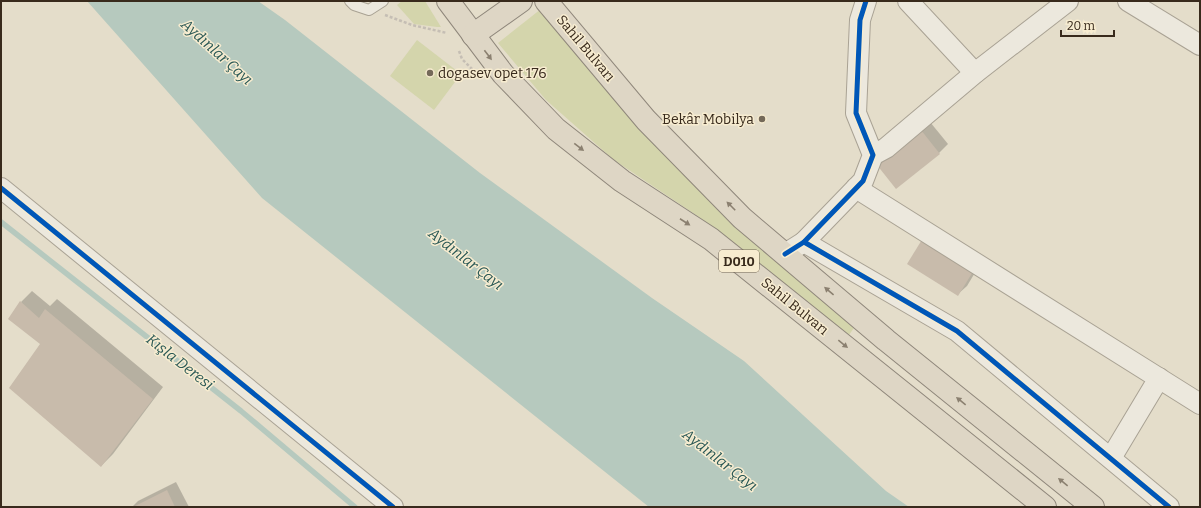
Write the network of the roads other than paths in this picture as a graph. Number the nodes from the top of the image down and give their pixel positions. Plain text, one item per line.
1 (350, 1) edge
2 (383, 1) edge
3 (448, 1) edge
4 (521, 1) edge
5 (546, 1) edge
6 (866, 1) edge
7 (908, 1) edge
8 (1068, 1) edge
9 (1128, 1) edge
10 (463, 35) junction
11 (1200, 45) edge
12 (974, 73) junction
13 (873, 155) junction
14 (1, 188) edge
15 (856, 188) junction
16 (804, 242) junction
17 (785, 254) junction
18 (1159, 378) junction
19 (1200, 404) edge
20 (1111, 458) junction
21 (393, 507) edge
22 (1045, 507) edge
23 (1093, 507) edge
24 (1169, 507) edge

1 - 2 lane
3 - 10 highway, Sahil Bulvarı / D010
4 - 10 highway
17 -> 5 highway, Sahil Bulvarı / D010
6 - 13 street
7 - 12 street
8 - 12 street
9 - 11 street
10 -> 22 highway, Sahil Bulvarı / D010
12 - 13 street
13 - 15 street
14 - 21 street
15 - 16 street
15 - 18 street
16 - 17 street
16 - 20 street
23 -> 17 highway, Sahil Bulvarı / D010
18 - 19 street
18 - 20 street
20 - 24 street

